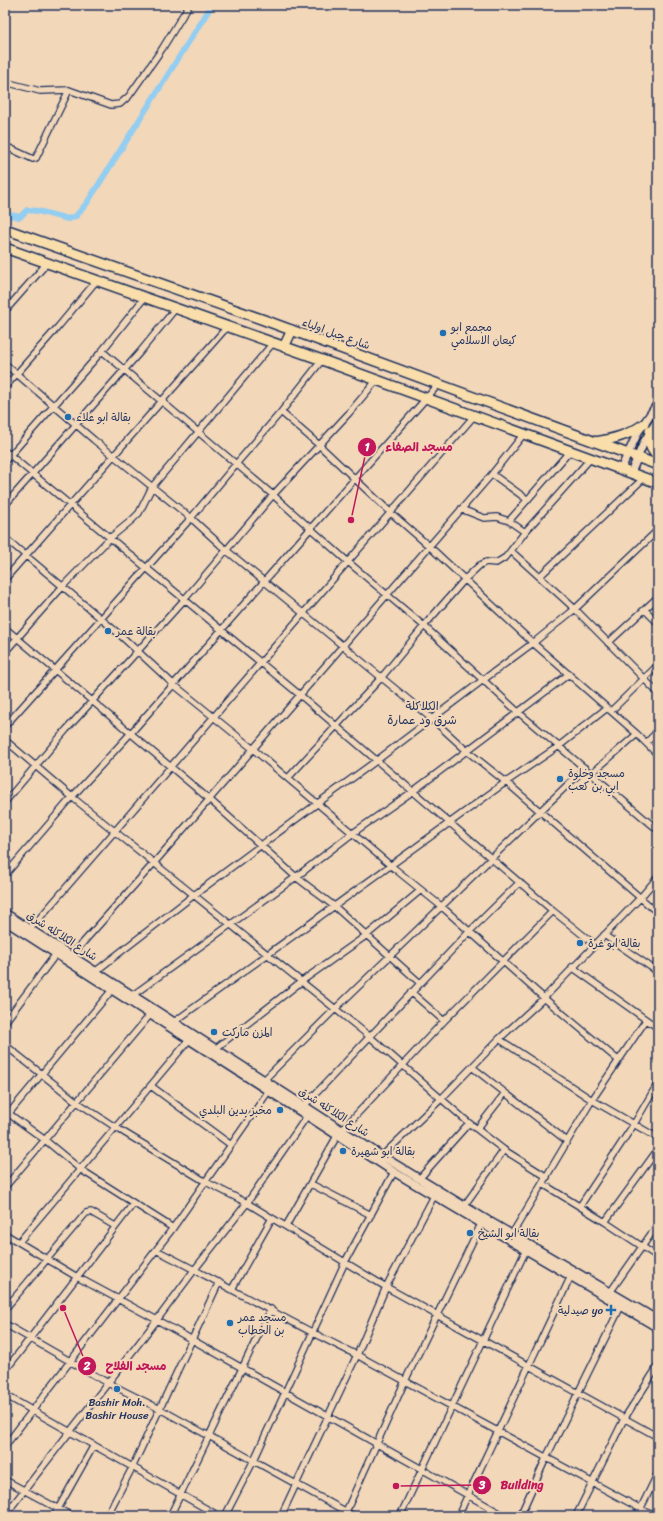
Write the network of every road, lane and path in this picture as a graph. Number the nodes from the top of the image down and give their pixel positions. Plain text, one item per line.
1 (189, 5) edge
2 (5, 82) edge
3 (69, 90) junction
4 (5, 146) edge
5 (5, 229) edge
6 (5, 248) edge
7 (48, 262) junction
8 (97, 280) junction
9 (145, 297) junction
10 (176, 308) junction
11 (5, 311) edge
12 (227, 327) junction
13 (292, 330) junction
14 (273, 343) junction
15 (284, 347) junction
16 (102, 351) junction
17 (322, 360) junction
18 (5, 364) edge
19 (124, 369) junction
20 (16, 373) junction
21 (376, 381) junction
22 (438, 385) junction
23 (5, 386) edge
24 (426, 399) junction
25 (162, 401) junction
26 (658, 403) edge
27 (54, 406) junction
28 (282, 412) junction
29 (474, 416) junction
30 (658, 419) edge
31 (76, 424) junction
32 (644, 424) junction
33 (650, 431) junction
34 (198, 432) junction
35 (523, 435) junction
36 (595, 442) junction
37 (320, 446) junction
38 (5, 451) edge
39 (570, 451) junction
40 (627, 453) junction
41 (10, 456) junction
42 (114, 456) junction
43 (638, 457) junction
44 (658, 457) edge
45 (591, 458) junction
46 (5, 461) edge
47 (236, 464) junction
48 (658, 465) edge
49 (621, 469) junction
50 (631, 473) junction
51 (33, 474) junction
52 (492, 474) junction
53 (644, 478) junction
54 (354, 480) junction
55 (658, 483) edge
56 (152, 487) junction
57 (273, 495) junction
58 (528, 500) junction
59 (5, 505) edge
60 (71, 505) junction
61 (461, 509) junction
62 (390, 512) junction
63 (191, 518) junction
64 (509, 521) junction
65 (310, 528) junction
66 (658, 530) edge
67 (525, 532) junction
68 (5, 538) edge
69 (110, 538) junction
70 (429, 546) junction
71 (226, 550) junction
72 (511, 551) junction
73 (26, 555) junction
74 (347, 561) junction
75 (147, 568) junction
76 (540, 576) junction
77 (5, 579) edge
78 (464, 579) junction
79 (264, 582) junction
80 (63, 586) junction
81 (387, 594) junction
82 (658, 597) edge
83 (184, 600) junction
84 (575, 609) junction
85 (645, 610) junction
86 (304, 613) junction
87 (101, 619) junction
88 (658, 623) edge
89 (424, 626) junction
90 (5, 628) edge
91 (221, 631) junction
92 (18, 638) junction
93 (533, 643) junction
94 (608, 643) junction
95 (342, 646) junction
96 (137, 650) junction
97 (5, 652) edge
98 (261, 663) junction
99 (658, 665) edge
100 (55, 670) junction
101 (569, 674) junction
102 (381, 678) junction
103 (644, 679) junction
104 (483, 680) junction
105 (173, 684) junction
106 (658, 693) edge
107 (300, 695) junction
108 (91, 701) junction
109 (609, 710) junction
110 (518, 712) junction
111 (214, 716) junction
112 (432, 719) junction
113 (5, 726) edge
114 (336, 726) junction
115 (658, 731) edge
116 (130, 734) junction
117 (637, 734) junction
118 (5, 740) edge
119 (646, 743) junction
120 (559, 746) junction
121 (253, 749) junction
122 (467, 751) junction
123 (658, 755) edge
124 (376, 761) junction
125 (36, 765) junction
126 (170, 766) junction
127 (585, 768) junction
128 (592, 773) junction
129 (288, 778) junction
130 (506, 782) junction
131 (412, 792) junction
132 (72, 797) junction
133 (209, 799) junction
134 (5, 802) edge
135 (318, 803) junction
136 (540, 811) junction
137 (450, 823) junction
138 (115, 830) junction
139 (658, 830) edge
140 (353, 833) junction
141 (261, 845) junction
142 (491, 858) junction
143 (154, 863) junction
144 (390, 865) junction
145 (5, 875) edge
146 (296, 877) junction
147 (658, 877) edge
148 (520, 882) junction
149 (421, 890) junction
150 (194, 894) junction
151 (640, 898) junction
152 (334, 906) junction
153 (441, 906) junction
154 (552, 911) junction
155 (5, 913) edge
156 (658, 914) edge
157 (6, 924) edge
158 (230, 925) junction
159 (27, 931) junction
160 (470, 931) junction
161 (367, 935) junction
162 (604, 935) junction
163 (594, 944) junction
164 (56, 954) junction
165 (267, 954) junction
166 (72, 955) junction
167 (390, 956) junction
168 (503, 960) junction
169 (572, 967) junction
170 (96, 971) junction
171 (658, 972) edge
172 (302, 982) junction
173 (420, 983) junction
174 (112, 990) junction
175 (411, 992) junction
176 (133, 995) junction
177 (544, 998) junction
178 (335, 1009) junction
179 (150, 1015) junction
180 (646, 1020) junction
181 (444, 1021) junction
182 (5, 1022) edge
183 (174, 1022) junction
184 (658, 1028) edge
185 (369, 1036) junction
186 (499, 1039) junction
187 (189, 1040) junction
188 (5, 1045) edge
189 (215, 1049) junction
190 (618, 1060) junction
191 (403, 1066) junction
192 (472, 1067) junction
193 (42, 1073) junction
194 (263, 1080) junction
195 (658, 1083) edge
196 (151, 1086) junction
197 (268, 1092) junction
198 (505, 1093) junction
199 (442, 1098) junction
200 (592, 1100) junction
201 (77, 1102) junction
202 (304, 1106) junction
203 (6, 1115) edge
204 (306, 1116) junction
205 (469, 1123) junction
206 (634, 1124) junction
207 (115, 1127) junction
208 (477, 1129) junction
209 (339, 1133) junction
210 (658, 1138) edge
211 (45, 1140) junction
212 (567, 1141) junction
213 (231, 1145) junction
214 (658, 1149) edge
215 (504, 1150) junction
216 (382, 1156) junction
217 (80, 1169) junction
218 (394, 1172) junction
219 (547, 1177) junction
220 (419, 1179) junction
221 (206, 1182) junction
222 (311, 1184) junction
223 (543, 1184) junction
224 (5, 1187) edge
225 (434, 1196) junction
226 (247, 1203) junction
227 (133, 1204) junction
228 (464, 1206) junction
229 (580, 1206) junction
230 (371, 1215) junction
231 (272, 1218) junction
232 (606, 1222) junction
233 (481, 1224) junction
234 (658, 1224) edge
235 (115, 1226) junction
236 (286, 1226) junction
237 (173, 1228) junction
238 (5, 1234) edge
239 (512, 1234) junction
240 (19, 1242) junction
241 (642, 1246) junction
242 (156, 1250) junction
243 (526, 1250) junction
244 (658, 1257) edge
245 (47, 1259) junction
246 (346, 1262) junction
247 (195, 1269) junction
248 (571, 1276) junction
249 (77, 1277) junction
250 (219, 1282) junction
251 (386, 1287) junction
252 (232, 1288) junction
253 (611, 1291) junction
254 (118, 1299) junction
255 (621, 1306) junction
256 (5, 1309) edge
257 (271, 1309) junction
258 (437, 1316) junction
259 (157, 1320) junction
260 (658, 1320) edge
261 (5, 1324) edge
262 (658, 1328) edge
263 (312, 1333) junction
264 (29, 1338) junction
265 (483, 1340) junction
266 (192, 1341) junction
267 (357, 1355) junction
268 (69, 1361) junction
269 (528, 1366) junction
270 (658, 1366) edge
271 (242, 1368) junction
272 (5, 1371) edge
273 (405, 1381) junction
274 (108, 1383) junction
275 (284, 1392) junction
276 (578, 1394) junction
277 (5, 1395) edge
278 (452, 1406) junction
279 (160, 1409) junction
280 (33, 1410) junction
281 (328, 1416) junction
282 (624, 1419) junction
283 (70, 1430) junction
284 (498, 1432) junction
285 (208, 1436) junction
286 (658, 1437) edge
287 (377, 1444) junction
288 (94, 1445) junction
289 (5, 1446) edge
290 (546, 1458) junction
291 (254, 1460) junction
292 (132, 1468) junction
293 (422, 1470) junction
294 (658, 1473) edge
295 (5, 1480) edge
296 (592, 1483) junction
297 (296, 1484) junction
298 (24, 1490) junction
299 (181, 1494) junction
300 (467, 1495) junction
301 (59, 1508) junction
302 (640, 1509) junction
303 (5, 1514) edge
304 (345, 1514) edge
305 (54, 1516) edge
306 (72, 1516) edge
307 (107, 1516) edge
308 (170, 1516) edge
309 (219, 1516) edge
310 (225, 1516) edge
311 (281, 1516) edge
312 (354, 1516) edge
313 (400, 1516) edge
314 (458, 1516) edge
315 (505, 1516) edge
316 (520, 1516) edge
317 (576, 1516) edge
318 (637, 1516) edge
319 (654, 1516) edge

1 - 3 street
2 - 3 street
3 - 4 street
5 - 13 highway, شارع جبل اولياء
6 - 7 highway
7 - 8 highway
7 - 11 street
8 - 9 highway
8 - 20 street
9 - 10 highway
9 - 16 street
10 - 12 highway
10 - 19 street
12 - 14 highway
12 - 25 street
13 - 15 highway
13 - 22 highway, شارع جبل اولياء
14 - 15 highway
14 - 34 street
15 - 17 highway
16 - 19 street
16 - 27 street
17 - 21 highway
17 - 28 street
18 - 20 street
19 - 25 street
19 - 31 street
20 - 23 street
20 - 27 street
21 - 24 highway
21 - 37 street
22 - 24 street
22 - 36 highway, شارع جبل اولياء
24 - 29 highway
24 - 54 street
25 - 34 street
25 - 42 street
26 - 32 street
27 - 31 street
27 - 41 street
28 - 37 street
28 - 47 street
29 - 35 highway
29 - 62 street
30 - 33 street
31 - 42 street
31 - 51 street
32 - 36 highway
32 - 40 street
33 - 43 street
33 - 44 highway
34 - 47 street
34 - 56 street
35 - 39 highway
35 - 52 street
36 - 40 highway, شارع جبل اولياء
37 - 54 street
37 - 57 street
38 - 41 street
39 - 45 highway
39 - 58 street
40 - 43 highway, شارع جبل اولياء
40 - 49 street
41 - 46 street
41 - 51 street
42 - 56 street
42 - 60 street
43 - 48 highway, شارع جبل اولياء
43 - 50 street
45 - 49 highway
45 - 67 street
47 - 57 street
47 - 63 street
49 - 50 highway
50 - 53 highway
51 - 59 street
51 - 60 street
52 - 58 street
52 - 61 street
53 - 55 highway
53 - 76 street
54 - 62 street
54 - 65 street
56 - 63 street
56 - 69 street
57 - 65 street
57 - 71 street
58 - 64 street
60 - 69 street
60 - 73 street
61 - 64 street
61 - 70 street
62 - 70 street
62 - 74 street
63 - 71 street
63 - 75 street
64 - 67 street
65 - 74 street
65 - 79 street
66 - 84 street
67 - 72 street
68 - 73 street
69 - 75 street
69 - 80 street
70 - 78 street
70 - 81 street
71 - 79 street
71 - 83 street
72 - 76 street
72 - 78 street
73 - 77 street
73 - 80 street
74 - 81 street
74 - 86 street
75 - 83 street
75 - 87 street
76 - 84 street
78 - 89 street
78 - 93 street
79 - 86 street
79 - 91 street
80 - 87 street
80 - 92 street
81 - 89 street
81 - 95 street
82 - 85 street
83 - 91 street
83 - 96 street
84 - 93 street
84 - 94 street
85 - 88 street
85 - 94 street
86 - 95 street
86 - 98 street
87 - 96 street
87 - 100 street
89 - 102 street
89 - 104 street
90 - 92 street
91 - 98 street
91 - 105 street
92 - 97 street
92 - 100 street
93 - 101 street
93 - 104 street
94 - 103 street
95 - 102 street
95 - 107 street
96 - 105 street
96 - 108 street
98 - 107 street
98 - 111 street
99 - 103 street
100 - 108 street
100 - 113 street
101 - 109 street
101 - 110 street
102 - 112 street
102 - 114 street
103 - 106 street
103 - 109 street
104 - 110 street
104 - 112 street
105 - 111 street
105 - 116 street
107 - 114 street
107 - 121 street
108 - 116 street
108 - 125 street
109 - 117 street
109 - 120 street
110 - 120 street
110 - 122 street
111 - 121 street
111 - 126 street
112 - 122 street
112 - 124 street
114 - 124 street
114 - 129 street
115 - 119 street
116 - 126 street
116 - 132 street
117 - 119 street
117 - 128 street
118 - 125 street
119 - 123 street
120 - 127 street
120 - 130 street
121 - 129 street
121 - 133 street
122 - 130 street
122 - 131 street
124 - 131 street
124 - 135 street
125 - 132 street
125 - 134 street
126 - 133 street
126 - 138 street
127 - 128 street
127 - 136 street
128 - 139 street
129 - 135 street
130 - 136 street
130 - 137 street
131 - 137 street
131 - 140 street
132 - 138 street
132 - 145 street
133 - 141 street
133 - 143 street
135 - 140 street
135 - 141 street
136 - 142 street
136 - 151 street
137 - 142 street
137 - 144 street
138 - 143 street
138 - 159 street
140 - 144 street
140 - 146 street
141 - 146 street
141 - 150 street
142 - 148 street
142 - 153 street
143 - 150 street
143 - 166 street
144 - 149 street
144 - 152 street
146 - 152 street
146 - 158 street
147 - 151 street
148 - 154 street
148 - 160 street
149 - 153 street
149 - 161 street
150 - 158 street
150 - 170 street
151 - 156 street
151 - 162 street
152 - 161 street
152 - 165 street
153 - 160 street
153 - 167 street
154 - 163 street
154 - 168 street
155 - 159 street, شارع الكلاكله شرق
157 - 159 street, شارع الكلاكله شرق
158 - 165 street
158 - 176 street
159 - 164 street, شارع الكلاكله شرق
159 - 166 street, شارع الكلاكله شرق
160 - 168 street
160 - 173 street
161 - 167 street
161 - 172 street
162 - 163 street
162 - 171 street
163 - 169 street
164 - 174 street, شارع الكلاكله شرق
164 - 182 street
165 - 172 street
165 - 183 street
166 - 170 street, شارع الكلاكله شرق
167 - 173 street
167 - 178 street
168 - 177 street
168 - 181 street
169 - 177 street
169 - 180 street
170 - 176 street, شارع الكلاكله شرق
172 - 178 street
172 - 189 street
173 - 175 street
174 - 179 street, شارع الكلاكله شرق
174 - 193 street
175 - 181 street
175 - 185 street
176 - 183 street, شارع الكلاكله شرق
177 - 186 street
177 - 190 street
178 - 185 street
178 - 194 street
179 - 187 street, شارع الكلاكله شرق
179 - 201 street
180 - 184 street
180 - 190 street
181 - 191 street
183 - 189 street, شارع الكلاكله شرق
185 - 191 street
185 - 202 street
186 - 192 street
186 - 200 street
187 - 196 street
187 - 197 street, شارع الكلاكله شرق
188 - 193 street
189 - 194 street, شارع الكلاكله شرق
190 - 200 street
191 - 199 street
191 - 209 street
192 - 198 street
192 - 199 street
193 - 201 street
193 - 203 street
194 - 202 street, شارع الكلاكله شرق
195 - 206 street
196 - 207 street
196 - 213 street
197 - 204 street, شارع الكلاكله شرق
197 - 213 street
198 - 208 street
198 - 212 street
199 - 205 street
199 - 216 street
200 - 206 street
200 - 212 street
201 - 207 street
201 - 211 street
202 - 209 street, شارع الكلاكله شرق
203 - 211 street
204 - 209 street, شارع الكلاكله شرق
204 - 226 street
205 - 208 street
205 - 220 street
206 - 210 street
206 - 229 street
207 - 217 street
207 - 221 street
208 - 215 street
209 - 216 street, شارع الكلاكله شرق
209 - 218 street, شارع الكلاكله شرق
209 - 222 street
211 - 217 street
211 - 224 street
212 - 219 street
213 - 221 street
214 - 232 street
215 - 219 street
215 - 228 street
216 - 220 street, شارع الكلاكله شرق
217 - 227 street
217 - 240 street
218 - 225 street, شارع الكلاكله شرق
218 - 230 street
219 - 223 street
220 - 228 street, شارع الكلاكله شرق
221 - 226 street
221 - 237 street
222 - 230 street
222 - 236 street
223 - 229 street
223 - 239 street
225 - 233 street, شارع الكلاكله شرق
225 - 251 street
226 - 231 street
226 - 247 street
227 - 235 street
227 - 237 street
228 - 239 street, شارع الكلاكله شرق
229 - 232 street
230 - 246 street
231 - 236 street
231 - 252 street
232 - 241 street
233 - 243 street, شارع الكلاكله شرق
233 - 258 street
234 - 241 street
235 - 245 street
235 - 249 street
236 - 246 street
237 - 242 street
238 - 240 street
239 - 253 street, شارع الكلاكله شرق
240 - 245 street
241 - 244 street
241 - 253 street
242 - 247 street
242 - 254 street
243 - 248 street, شارع الكلاكله شرق
243 - 265 street
245 - 249 street
245 - 256 street
246 - 251 street
246 - 263 street
247 - 250 street
247 - 259 street
248 - 255 street, شارع الكلاكله شرق
248 - 269 street
249 - 254 street
249 - 264 street
250 - 252 street
250 - 266 street
251 - 258 street
251 - 267 street
252 - 257 street
253 - 260 street, شارع الكلاكله شرق
254 - 259 street
254 - 268 street
255 - 262 street, شارع الكلاكله شرق
255 - 276 street
257 - 263 street
257 - 271 street
258 - 265 street
258 - 273 street
259 - 266 street
259 - 274 street
261 - 264 street
263 - 267 street
263 - 275 street
264 - 268 street
264 - 272 street
265 - 269 street
265 - 278 street
266 - 271 street
266 - 279 street
267 - 273 street
267 - 281 street
268 - 274 street
268 - 280 street
269 - 276 street
269 - 284 street
270 - 282 street
271 - 275 street
271 - 285 street
273 - 278 street
273 - 287 street
274 - 279 street
274 - 283 street
275 - 281 street
275 - 291 street
276 - 282 street
276 - 290 street
277 - 280 street
278 - 284 street
278 - 293 street
279 - 285 street
279 - 292 street
280 - 283 street
280 - 289 street
281 - 287 street
281 - 297 street
282 - 286 street
282 - 296 street
283 - 288 street
283 - 298 street
284 - 290 street
284 - 300 street
285 - 291 street
285 - 299 street
287 - 293 street
287 - 304 street
288 - 292 street
288 - 301 street
290 - 296 street
290 - 316 street
291 - 297 street
291 - 310 street
292 - 299 street
292 - 307 street
293 - 300 street
293 - 313 street
294 - 302 street
295 - 298 street
296 - 302 street
296 - 317 street
297 - 304 street
297 - 311 street
298 - 301 street
298 - 303 street
299 - 308 street
299 - 309 street
300 - 314 street
300 - 315 street
301 - 305 street
301 - 306 street
302 - 318 street
302 - 319 street
304 - 312 street

